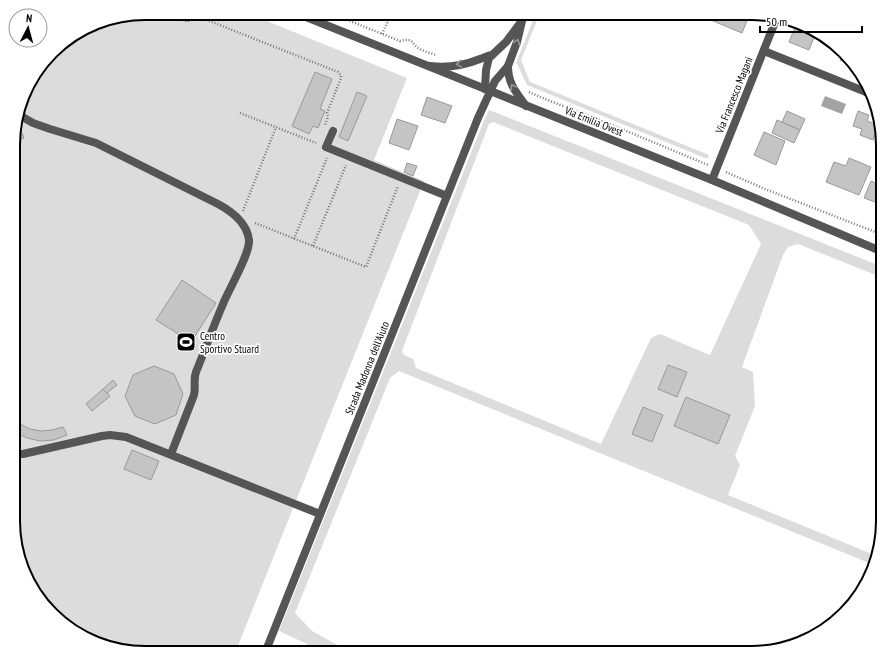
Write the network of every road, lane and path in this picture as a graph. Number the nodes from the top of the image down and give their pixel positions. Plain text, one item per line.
1 (207, 20) edge
2 (314, 20) edge
3 (389, 20) edge
4 (521, 20) edge
5 (523, 20) edge
6 (775, 22) edge
7 (382, 34) dead end
8 (764, 51) junction
9 (492, 55) junction
10 (426, 65) junction
11 (508, 66) junction
12 (488, 90) junction
13 (863, 91) edge
14 (526, 106) junction
15 (240, 113) dead end
16 (23, 117) edge
17 (612, 125) dead end
18 (276, 127) junction
19 (322, 130) dead end
20 (333, 131) dead end
21 (320, 137) dead end
22 (317, 144) junction
23 (328, 148) junction
24 (349, 157) junction
25 (717, 168) junction
26 (402, 178) junction
27 (712, 180) junction
28 (447, 196) junction
29 (240, 217) dead end
30 (254, 223) dead end
31 (876, 232) edge
32 (294, 239) junction
33 (313, 246) junction
34 (876, 249) edge
35 (20, 454) edge
36 (171, 454) junction
37 (320, 514) junction
38 (268, 646) edge

1 - 19 path
2 - 10 street, Via Emilia Ovest
3 - 7 path
4 - 9 street
11 -> 5 street
6 - 8 street, Via Francesco Magani
8 - 13 street
8 - 25 street, Via Francesco Magani
9 -> 10 street
9 - 12 street
10 - 12 street, Via Emilia Ovest
11 - 12 street
14 -> 11 street
12 - 14 street, Via Emilia Ovest
12 - 28 street, Strada Madonna dell'Aiuto
14 - 27 street, Via Emilia Ovest
15 - 18 path
16 - 36 street
17 - 25 path
18 - 22 path
18 - 29 path
20 - 23 street
21 - 22 path
22 - 23 path
23 - 24 street
23 - 32 path
24 - 26 street
24 - 33 path
25 - 27 street, Via Francesco Magani
25 - 31 path
26 - 28 street
26 - 33 path
27 - 34 street, Via Emilia Ovest
28 - 37 street, Strada Madonna dell'Aiuto
30 - 32 path
32 - 33 path
35 - 36 street
36 - 37 street
37 - 38 street, Strada Madonna dell'Aiuto

